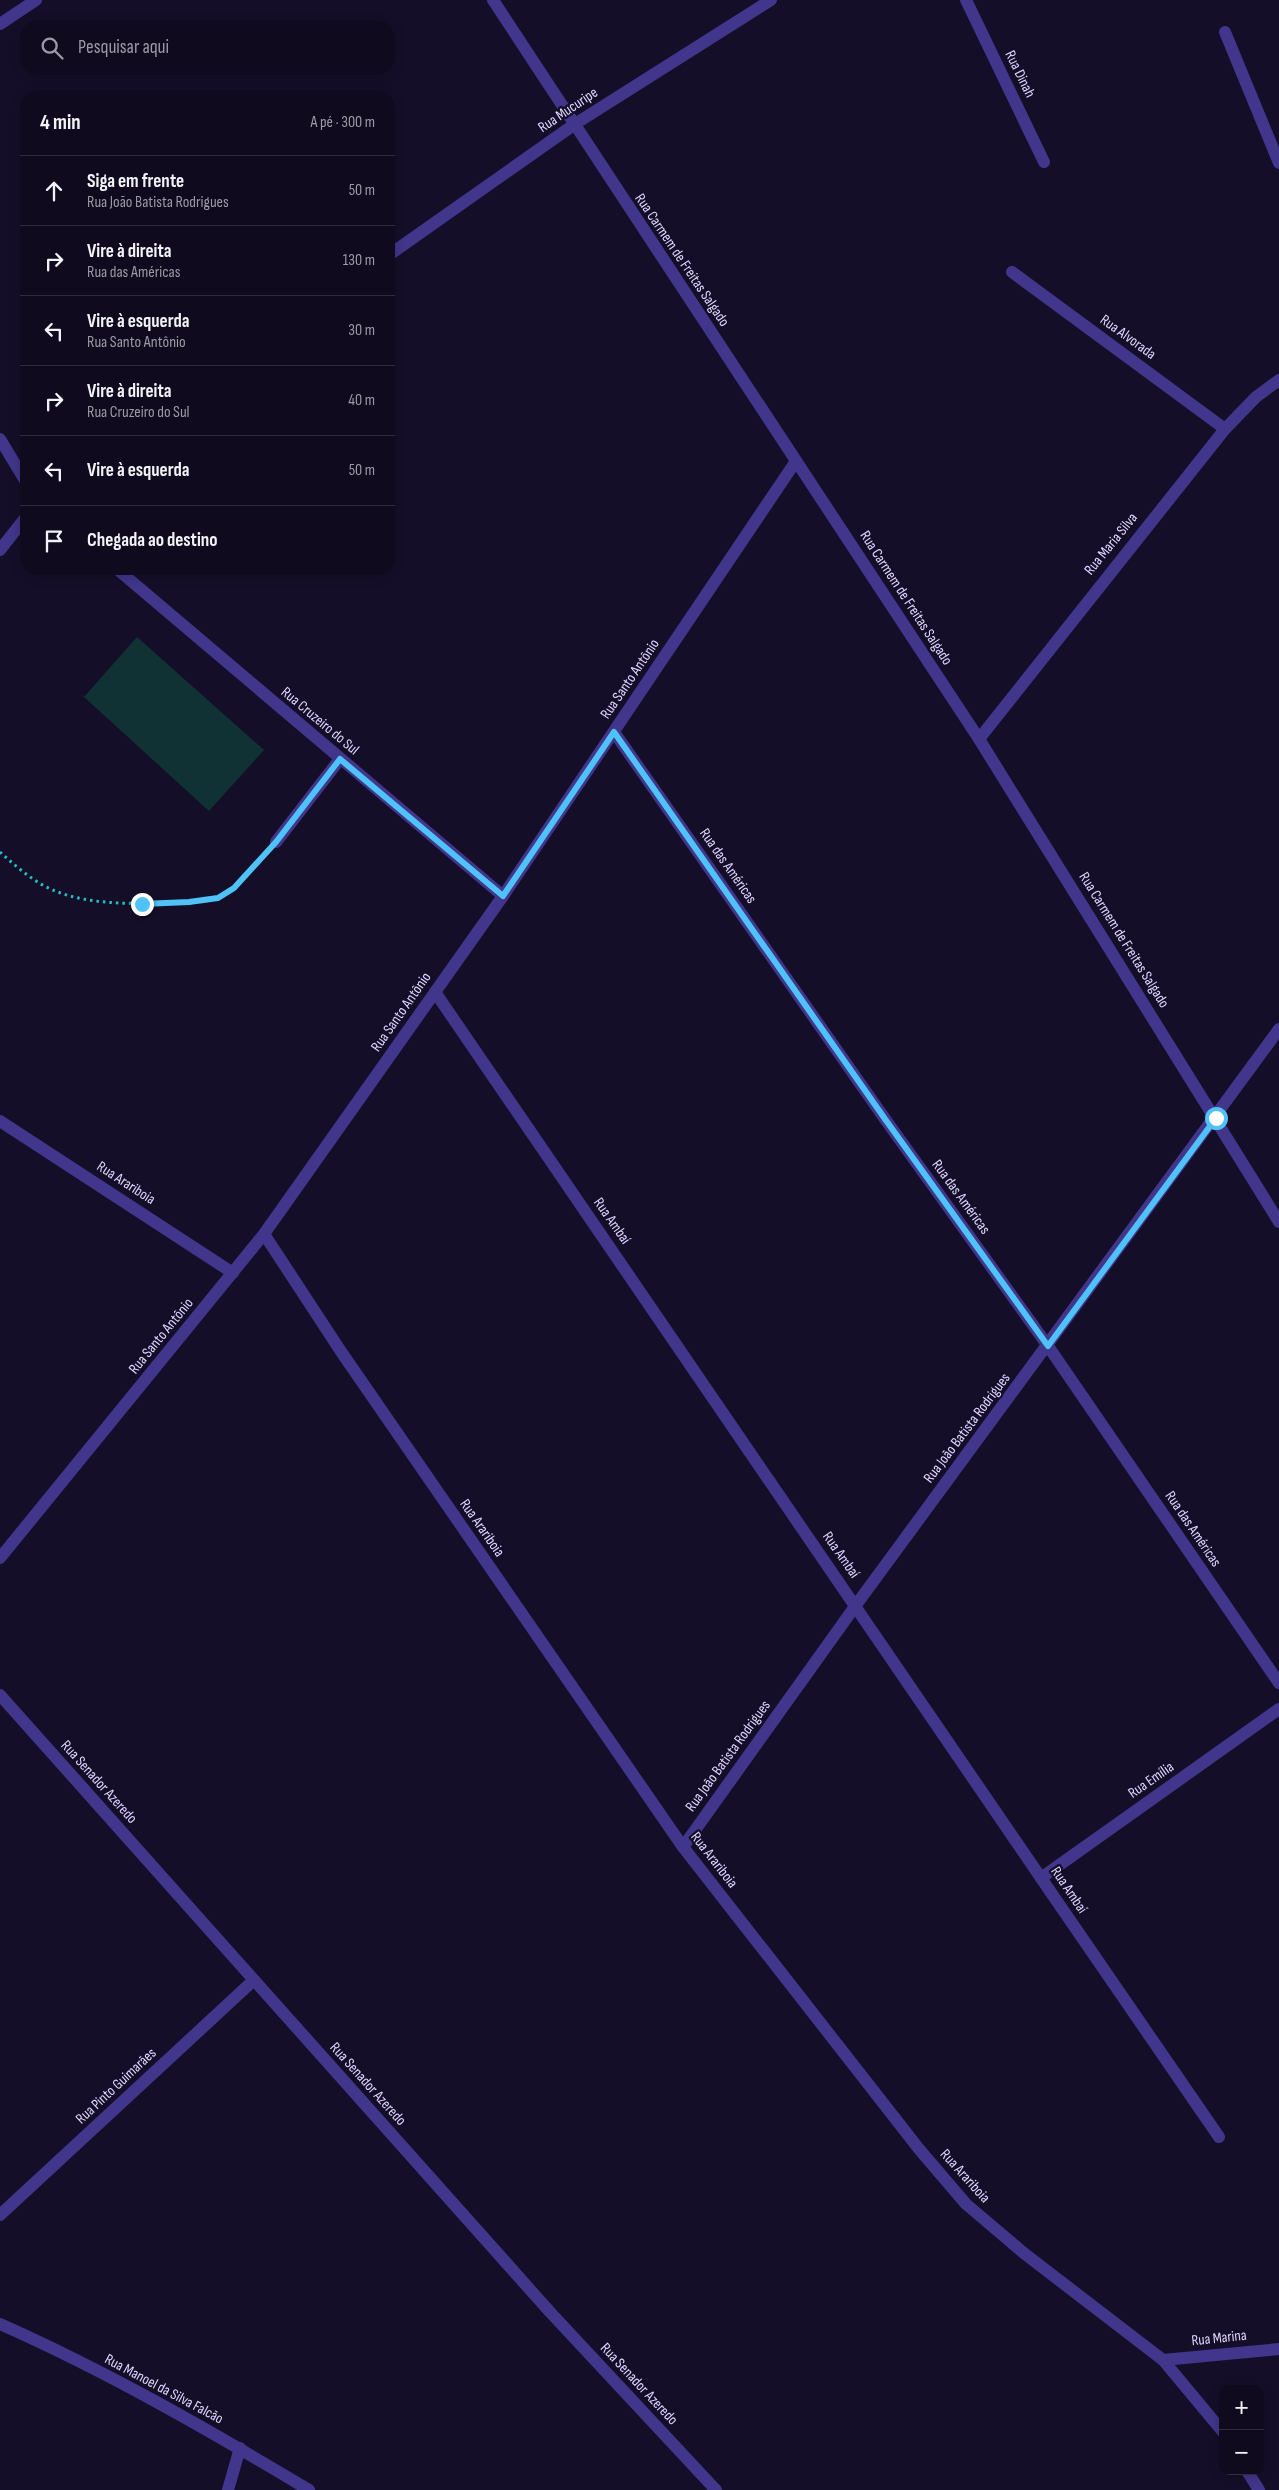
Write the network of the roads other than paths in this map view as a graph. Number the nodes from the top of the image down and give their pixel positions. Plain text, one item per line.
1 (36, 0) edge
2 (493, 0) edge
3 (772, 0) edge
4 (966, 0) edge
5 (0, 24) edge
6 (1225, 32) dead end
7 (575, 124) junction
8 (1044, 162) dead end
9 (1279, 163) edge
10 (395, 251) edge
11 (1012, 272) dead end
12 (1279, 380) edge
13 (1225, 429) junction
14 (0, 439) edge
15 (796, 461) junction
16 (20, 472) edge
17 (20, 525) edge
18 (0, 550) edge
19 (124, 575) edge
20 (614, 732) junction
21 (979, 739) junction
22 (340, 759) junction
23 (276, 842) road end
24 (503, 896) junction
25 (435, 992) junction
26 (1279, 1029) edge
27 (1216, 1118) junction
28 (0, 1121) edge
29 (1279, 1222) edge
30 (264, 1234) junction
31 (233, 1273) junction
32 (1048, 1346) junction
33 (0, 1558) edge
34 (856, 1605) junction
35 (1279, 1683) edge
36 (0, 1695) edge
37 (1279, 1709) edge
38 (682, 1848) junction
39 (1041, 1878) junction
40 (254, 1980) junction
41 (1219, 2137) dead end
42 (0, 2215) edge
43 (0, 2324) edge
44 (1279, 2348) edge
45 (1163, 2360) junction
46 (1221, 2430) edge
47 (240, 2448) junction
48 (1249, 2475) edge
49 (228, 2490) edge
50 (309, 2490) edge
51 (716, 2490) edge
52 (1258, 2490) edge

1 - 5 street
2 - 7 street, Rua Carmem de Freitas Salgado
3 - 7 street, Rua Mucuripe
4 - 8 street, Rua Dinah
6 - 9 street
7 - 10 street, Rua Mucuripe
7 - 15 street, Rua Carmem de Freitas Salgado
11 - 13 street, Rua Alvorada
12 - 13 street, Rua Maria Silva
13 - 21 street, Rua Maria Silva
14 - 16 street
15 - 20 street, Rua Santo Antônio
15 - 21 street, Rua Carmem de Freitas Salgado
17 - 18 street
19 - 22 street, Rua Cruzeiro do Sul
20 - 24 street, Rua Santo Antônio
20 - 32 street, Rua das Américas
21 - 27 street, Rua Carmem de Freitas Salgado
22 - 23 street
22 - 24 street, Rua Cruzeiro do Sul
24 - 25 street, Rua Santo Antônio
25 - 30 street, Rua Santo Antônio
25 - 34 street, Rua Ambaí
26 - 27 street, Rua João Batista Rodrigues
27 - 29 street, Rua Carmem de Freitas Salgado
27 - 32 street, Rua João Batista Rodrigues
28 - 31 street, Rua Arariboia
30 - 31 street, Rua Santo Antônio
30 - 38 street, Rua Arariboia
31 - 33 street, Rua Santo Antônio
32 - 34 street, Rua João Batista Rodrigues
32 - 35 street, Rua das Américas
34 - 38 street, Rua João Batista Rodrigues
34 - 39 street, Rua Ambaí
36 - 40 street, Rua Senador Azeredo
37 - 39 street, Rua Emília
38 - 45 street, Rua Arariboia
39 - 41 street, Rua Ambaí
40 - 42 street, Rua Pinto Guimarães
40 - 51 street, Rua Senador Azeredo
43 - 47 street, Rua Manoel da Silva Falcão
44 - 45 street, Rua Marina
45 - 46 street, Rua Arariboia
47 - 49 street
47 - 50 street, Rua Manoel da Silva Falcão
48 - 52 street

